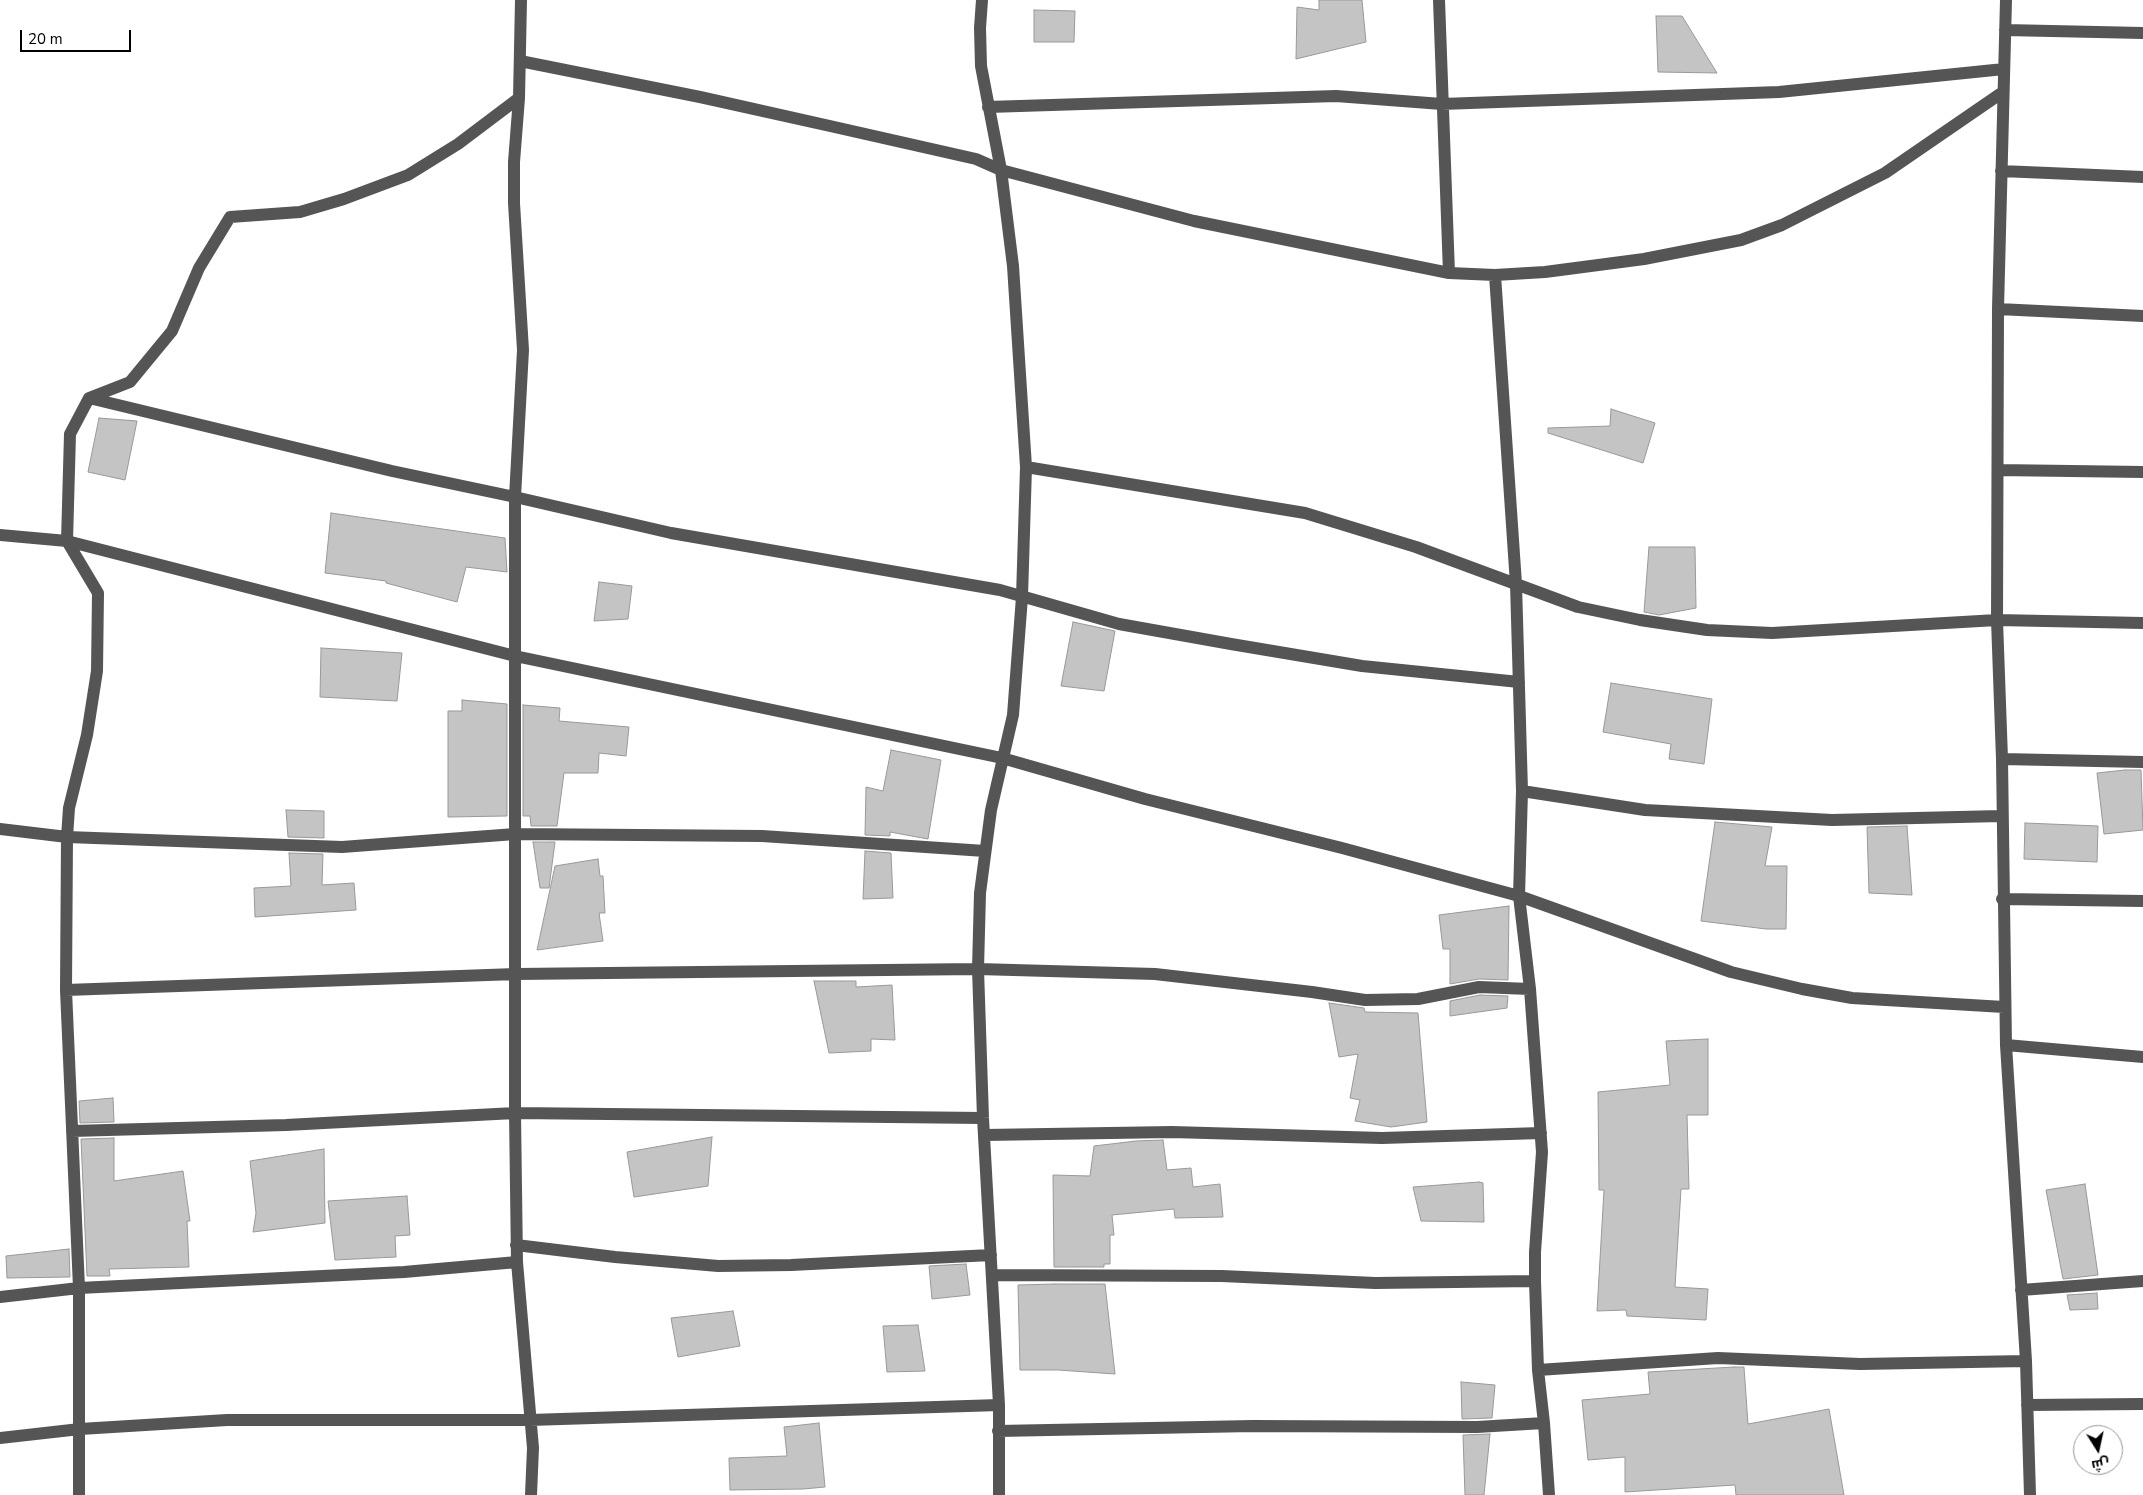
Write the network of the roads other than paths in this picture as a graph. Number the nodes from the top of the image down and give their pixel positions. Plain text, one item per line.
1 (520, 0) edge
2 (982, 0) edge
3 (1439, 0) edge
4 (2006, 0) edge
5 (2005, 30) junction
6 (2143, 33) edge
7 (520, 61) junction
8 (2004, 69) junction
9 (2003, 92) junction
10 (519, 98) junction
11 (1442, 104) junction
12 (988, 107) junction
13 (1001, 170) junction
14 (2001, 172) junction
15 (2143, 177) edge
16 (1449, 273) junction
17 (1495, 274) junction
18 (1998, 309) junction
19 (2143, 316) edge
20 (89, 398) junction
21 (1026, 467) junction
22 (1998, 470) junction
23 (2143, 472) edge
24 (515, 496) junction
25 (0, 535) edge
26 (67, 541) junction
27 (1516, 584) junction
28 (1022, 597) junction
29 (1997, 620) junction
30 (2143, 623) edge
31 (515, 656) junction
32 (1519, 682) junction
33 (1002, 758) junction
34 (2002, 759) junction
35 (2143, 762) edge
36 (1522, 791) junction
37 (2001, 816) junction
38 (0, 829) edge
39 (515, 834) junction
40 (67, 836) junction
41 (985, 851) junction
42 (1519, 896) junction
43 (2002, 898) junction
44 (2143, 901) edge
45 (978, 969) junction
46 (516, 974) junction
47 (1530, 989) junction
48 (66, 990) junction
49 (2004, 1007) junction
50 (2006, 1045) junction
51 (2143, 1057) edge
52 (515, 1113) junction
53 (984, 1118) junction
54 (72, 1132) junction
55 (1541, 1133) junction
56 (985, 1135) junction
57 (516, 1245) junction
58 (991, 1255) junction
59 (517, 1262) junction
60 (992, 1275) junction
61 (1535, 1281) junction
62 (2143, 1281) edge
63 (79, 1288) junction
64 (2021, 1290) junction
65 (0, 1297) edge
66 (2026, 1361) junction
67 (1538, 1370) junction
68 (998, 1404) junction
69 (2143, 1404) edge
70 (2027, 1406) junction
71 (530, 1420) junction
72 (1544, 1423) junction
73 (80, 1429) junction
74 (998, 1431) junction
75 (0, 1438) edge
76 (79, 1495) edge
77 (532, 1495) edge
78 (999, 1495) edge
79 (1549, 1495) edge
80 (2030, 1495) edge

1 - 7 street
2 - 12 street
3 - 11 street
4 - 5 street
5 - 6 street
5 - 8 street
7 - 10 street
7 - 13 street
8 - 9 street
8 - 11 street
9 - 14 street
9 - 17 street
10 - 20 street
10 - 24 street
11 - 12 street
11 - 16 street
12 - 13 street
13 - 16 street
13 - 21 street
14 - 15 street
14 - 18 street
16 - 17 street
17 - 27 street
18 - 19 street
18 - 22 street
20 - 24 street
20 - 26 street
21 - 27 street
21 - 28 street
22 - 23 street
22 - 29 street
24 - 28 street
24 - 31 street
25 - 26 street
26 - 31 street
26 - 40 street
27 - 29 street
27 - 32 street
28 - 32 street
28 - 33 street
29 - 30 street
29 - 34 street
31 - 33 street
31 - 39 street
32 - 36 street
33 - 41 street
33 - 42 street
34 - 35 street
34 - 37 street
36 - 37 street
36 - 42 street
37 - 43 street
38 - 40 street
39 - 40 street
39 - 41 street
39 - 46 street
40 - 48 street
41 - 45 street
42 - 47 street
42 - 49 street
43 - 44 street
43 - 49 street
45 - 46 street
45 - 47 street
45 - 53 street
46 - 48 street
46 - 52 street
47 - 55 street
48 - 54 street
49 - 50 street
50 - 51 street
50 - 64 street
52 - 53 street
52 - 54 street
52 - 57 street
53 - 56 street
54 - 63 street
55 - 56 street
55 - 61 street
56 - 58 street
57 - 58 street
57 - 59 street
58 - 60 street
59 - 63 street
59 - 71 street
60 - 61 street
60 - 68 street
61 - 67 street
62 - 64 street
63 - 65 street
63 - 73 street
64 - 66 street
66 - 67 street
66 - 70 street
67 - 72 street
68 - 71 street
68 - 74 street
69 - 70 street
70 - 80 street
71 - 73 street
71 - 77 street
72 - 74 street
72 - 79 street
73 - 75 street
73 - 76 street
74 - 78 street

